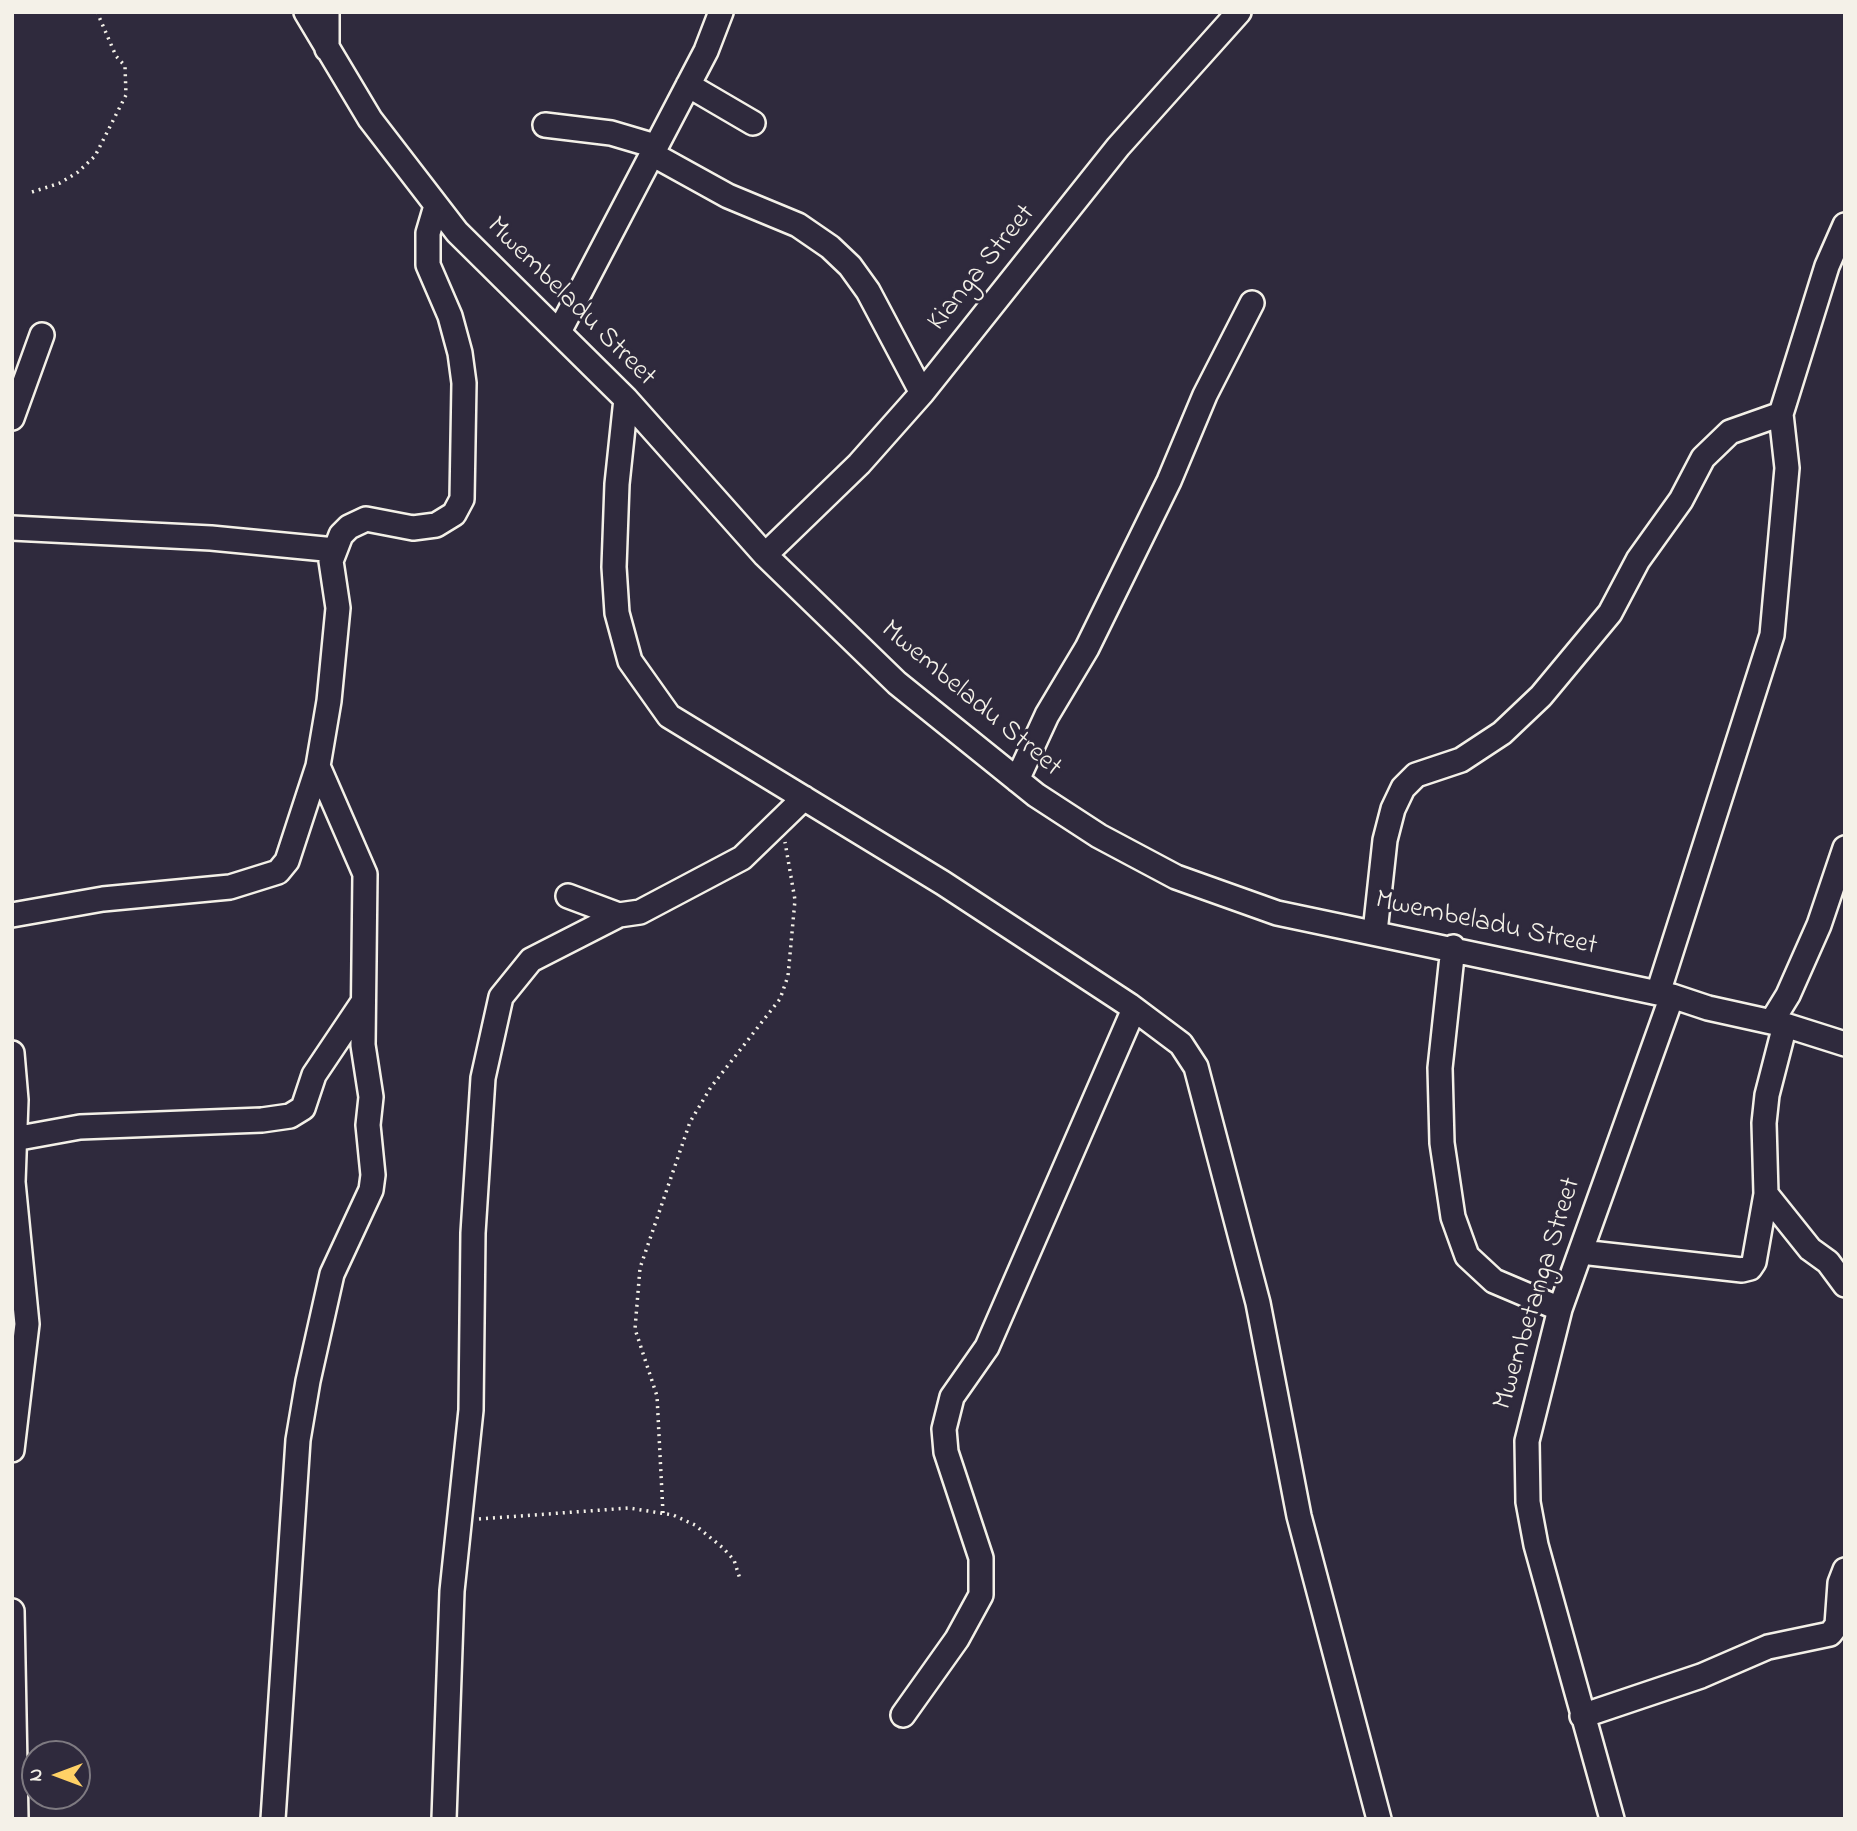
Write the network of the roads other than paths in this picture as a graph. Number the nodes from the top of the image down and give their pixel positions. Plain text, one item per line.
1 (306, 12) edge
2 (327, 12) edge
3 (721, 12) edge
4 (1239, 12) edge
5 (327, 48) junction
6 (688, 85) junction
7 (753, 123) dead end
8 (545, 125) dead end
9 (653, 150) junction
10 (436, 206) junction
11 (1845, 225) edge
12 (1252, 303) dead end
13 (560, 330) junction
14 (42, 335) dead end
15 (922, 393) junction
16 (626, 399) junction
17 (1781, 414) junction
18 (12, 418) edge
19 (12, 528) edge
20 (335, 550) junction
21 (765, 555) junction
22 (318, 766) junction
23 (1017, 780) junction
24 (804, 799) junction
25 (1845, 848) edge
26 (568, 896) dead end
27 (12, 915) edge
28 (620, 915) junction
29 (1375, 932) junction
30 (1453, 947) junction
31 (1665, 995) junction
32 (363, 1002) junction
33 (1133, 1009) junction
34 (1779, 1023) junction
35 (1845, 1044) edge
36 (12, 1053) edge
37 (15, 1139) junction
38 (13, 1182) edge
39 (1766, 1194) junction
40 (1581, 1252) junction
41 (1845, 1285) edge
42 (1560, 1309) junction
43 (16, 1387) edge
44 (12, 1450) edge
45 (1845, 1570) edge
46 (12, 1612) edge
47 (903, 1716) dead end
48 (1582, 1716) junction
49 (16, 1819) edge
50 (273, 1819) edge
51 (444, 1819) edge
52 (1379, 1819) edge
53 (1612, 1819) edge

1 - 5 street, Mwembeladu Street
2 - 5 street
3 - 6 street
4 - 15 street, Kianga Street
5 - 10 street, Mwembeladu Street
6 - 7 street
6 - 9 street
8 - 9 street
9 - 13 street
9 - 15 street
10 - 13 street, Mwembeladu Street
10 - 20 street
11 - 17 street
12 - 23 street
13 - 16 street, Mwembeladu Street
14 - 18 street
15 - 21 street, Kianga Street
16 - 21 street, Mwembeladu Street
16 - 24 street
17 - 29 street
17 - 31 street, Mwembetanga Street
19 - 20 street
20 - 22 street
21 - 23 street, Mwembeladu Street
22 - 27 street
22 - 32 street
23 - 29 street, Mwembeladu Street
24 - 28 street
24 - 33 street
25 - 34 street
26 - 28 street
28 - 51 street
29 - 30 street, Mwembeladu Street
30 - 31 street, Mwembeladu Street
30 - 42 street
31 - 34 street, Mwembeladu Street
31 - 40 street, Mwembetanga Street
32 - 37 street
32 - 50 street
33 - 47 street
33 - 52 street
34 - 35 street, Mwembeladu Street
34 - 39 street
36 - 37 street
37 - 38 street
38 - 43 street
39 - 40 street
39 - 41 street
40 - 42 street, Mwembetanga Street
42 - 48 street, Mwembetanga Street
43 - 44 street
45 - 48 street
46 - 49 street
48 - 53 street, Mwembetanga Street

